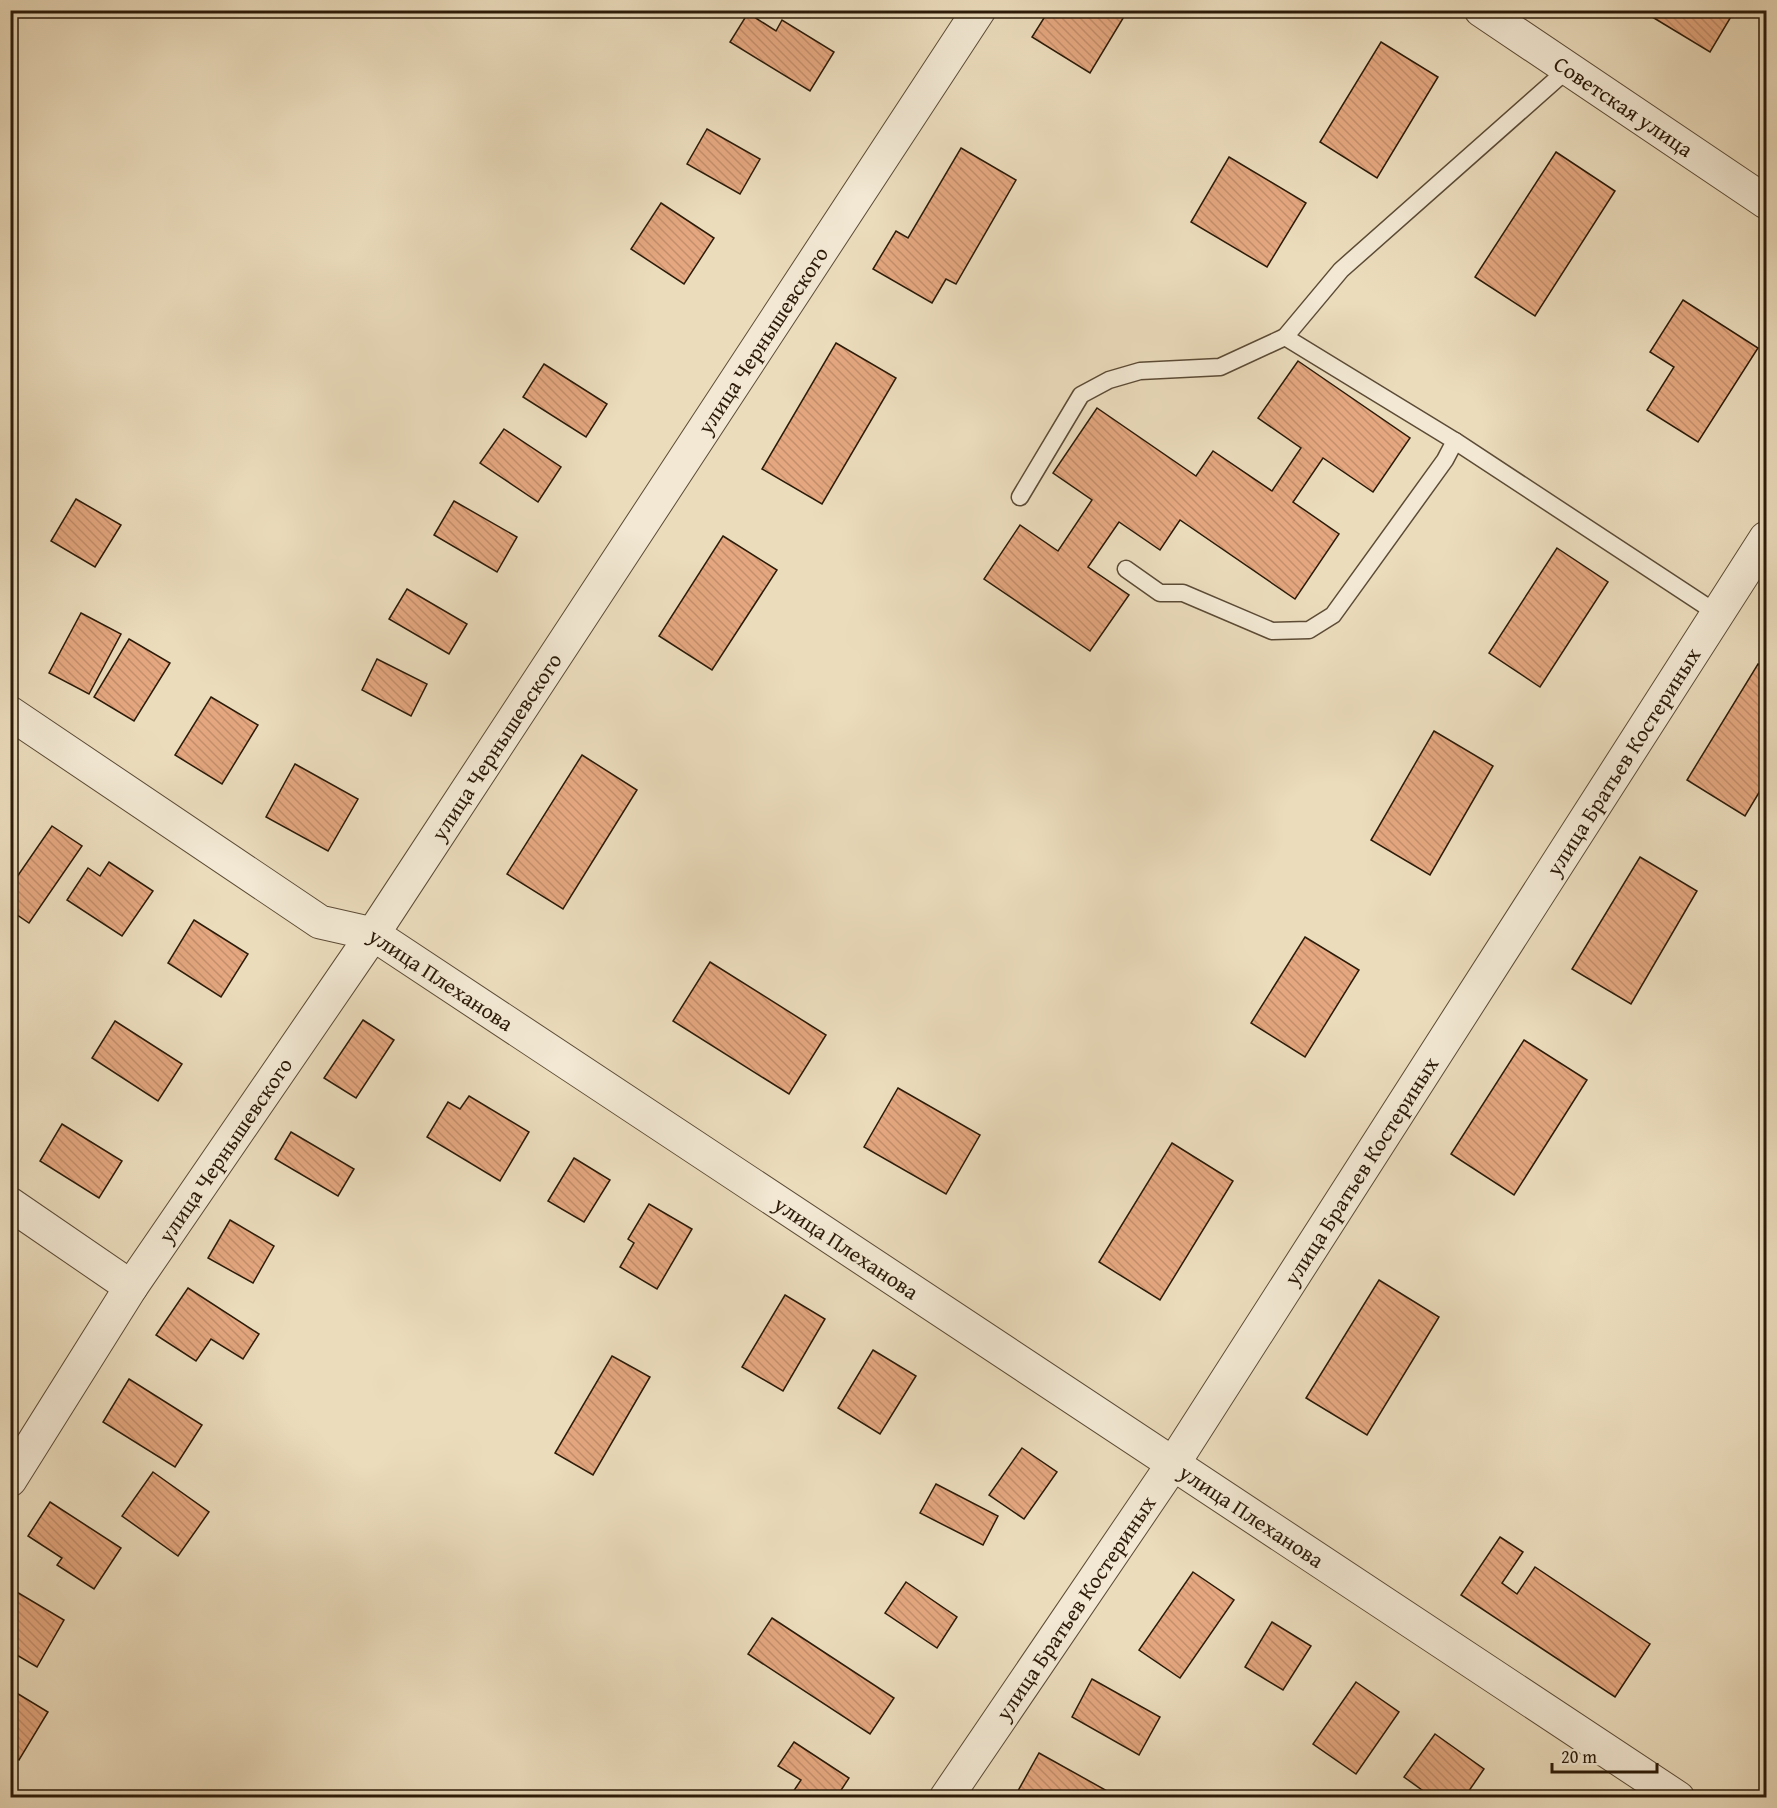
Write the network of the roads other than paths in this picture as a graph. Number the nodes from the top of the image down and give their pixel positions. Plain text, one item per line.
1 (979, 10) edge
2 (1481, 10) edge
3 (1568, 69) junction
4 (1767, 202) edge
5 (1285, 337) junction
6 (1455, 441) junction
7 (1020, 497) dead end
8 (1767, 538) edge
9 (1126, 570) dead end
10 (1718, 614) junction
11 (10, 713) edge
12 (373, 934) junction
13 (10, 1204) edge
14 (131, 1287) junction
15 (1173, 1464) junction
16 (10, 1480) edge
17 (946, 1797) edge
18 (1678, 1797) edge

1 - 12 street, улица Чернышевского
2 - 3 street, Советская улица
3 - 4 street, Советская улица
3 - 5 lane
5 - 6 lane
5 - 7 lane
6 - 9 lane
6 - 10 lane
8 - 10 street, улица Братьев Костериных
10 - 15 street, улица Братьев Костериных
11 - 12 street, улица Плеханова
12 - 14 street, улица Чернышевского
12 - 15 street, улица Плеханова
13 - 14 street
14 - 16 street, улица Чернышевского
15 - 17 street, улица Братьев Костериных
15 - 18 street, улица Плеханова

